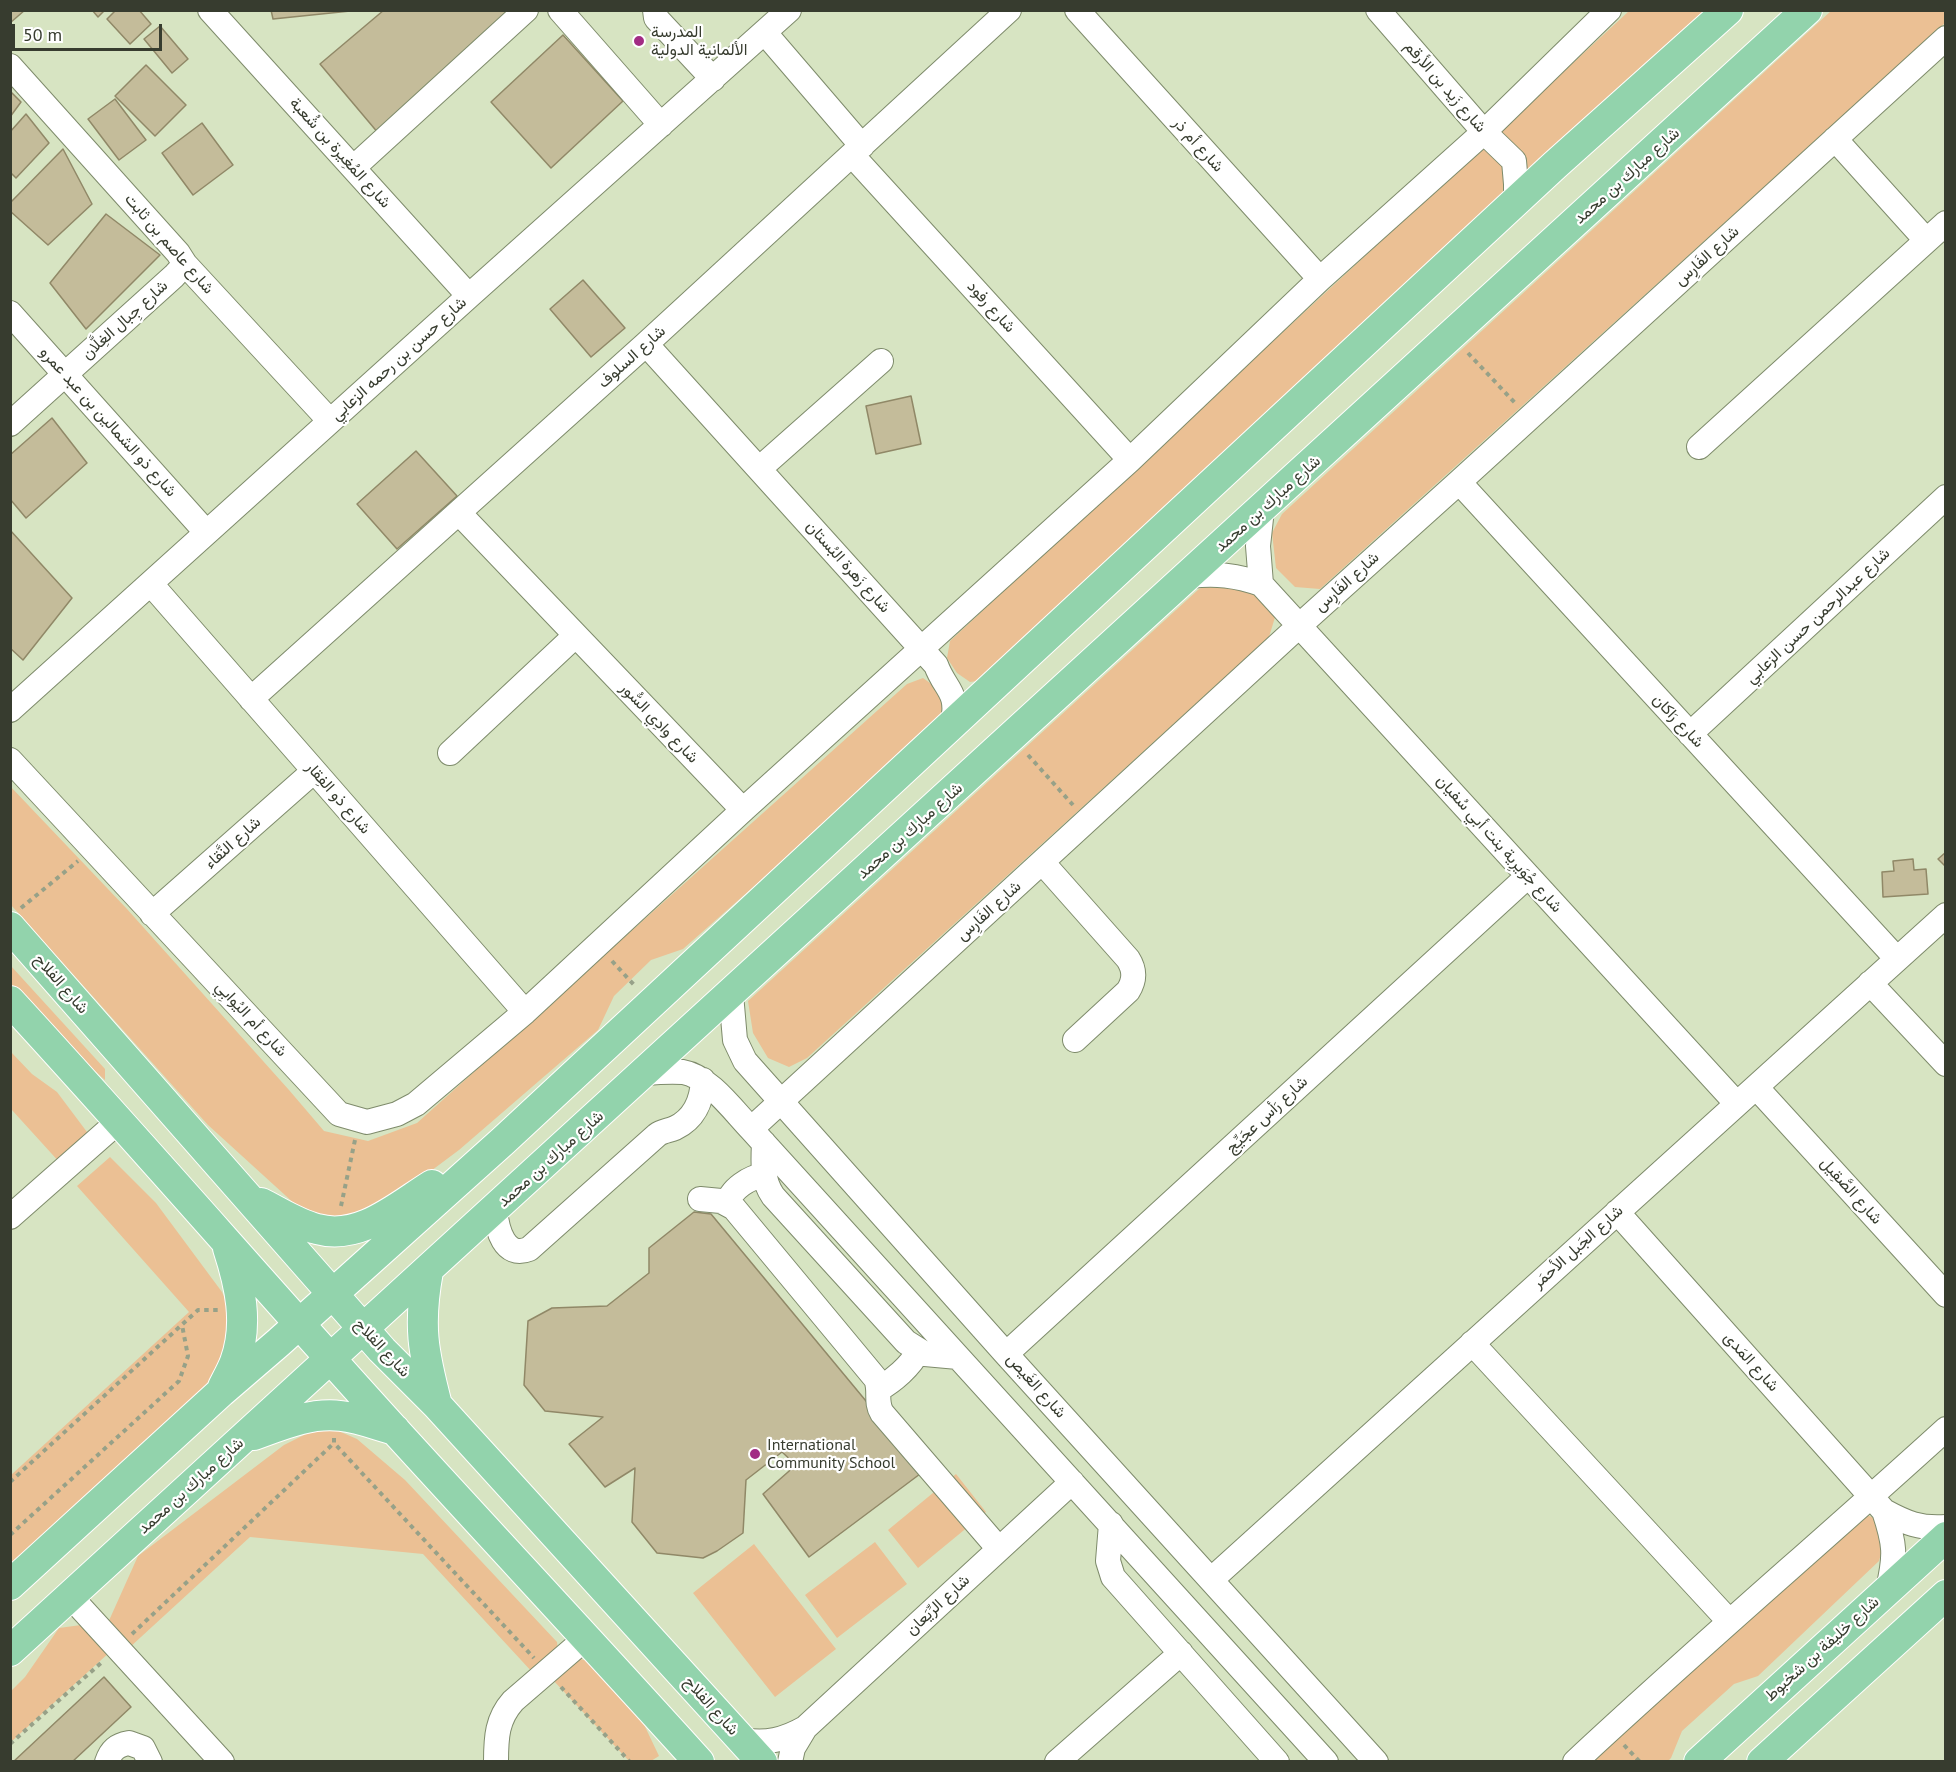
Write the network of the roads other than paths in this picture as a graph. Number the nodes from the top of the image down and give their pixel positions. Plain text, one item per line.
1 (210, 10) edge
2 (526, 10) edge
3 (560, 10) edge
4 (655, 10) edge
5 (789, 10) edge
6 (1009, 10) edge
7 (1077, 10) edge
8 (1378, 10) edge
9 (1610, 10) edge
10 (1728, 10) edge
11 (1807, 10) edge
12 (765, 33) junction
13 (1946, 38) edge
14 (10, 66) edge
15 (713, 79) junction
16 (661, 125) junction
17 (1485, 132) junction
18 (1835, 139) junction
19 (857, 150) junction
20 (1514, 161) junction
21 (1555, 165) junction
22 (353, 168) junction
23 (1516, 201) junction
24 (1946, 223) edge
25 (1926, 240) junction
26 (185, 264) junction
27 (1320, 279) junction
28 (469, 296) junction
29 (10, 313) edge
30 (646, 344) junction
31 (881, 361) dead end
32 (66, 374) junction
33 (330, 421) junction
34 (10, 424) edge
35 (1699, 447) dead end
36 (1130, 460) junction
37 (759, 469) junction
38 (1459, 482) junction
39 (1946, 497) edge
40 (1262, 509) junction
41 (459, 513) junction
42 (206, 532) junction
43 (1190, 576) junction
44 (151, 584) junction
45 (1261, 584) junction
46 (1299, 626) junction
47 (575, 636) junction
48 (929, 657) junction
49 (990, 689) junction
50 (251, 699) junction
51 (10, 711) edge
52 (953, 722) junction
53 (1690, 734) junction
54 (450, 753) dead end
55 (10, 760) edge
56 (314, 771) junction
57 (743, 810) junction
58 (1042, 862) junction
59 (1528, 876) junction
60 (152, 914) junction
61 (1946, 915) edge
62 (15, 918) edge
63 (1897, 959) junction
64 (1870, 983) junction
65 (731, 994) junction
66 (10, 1001) edge
67 (525, 1012) junction
68 (1075, 1040) dead end
69 (1946, 1064) edge
70 (645, 1073) junction
71 (703, 1080) junction
72 (1756, 1087) junction
73 (781, 1101) junction
74 (1737, 1104) junction
75 (120, 1120) junction
76 (757, 1136) junction
77 (503, 1141) junction
78 (764, 1174) junction
79 (248, 1196) junction
80 (700, 1198) dead end
81 (728, 1203) junction
82 (495, 1210) junction
83 (1617, 1212) junction
84 (10, 1217) edge
85 (225, 1241) junction
86 (428, 1271) junction
87 (333, 1293) junction
88 (1946, 1295) edge
89 (300, 1324) junction
90 (363, 1328) junction
91 (1472, 1343) junction
92 (918, 1351) junction
93 (1006, 1354) junction
94 (958, 1357) junction
95 (330, 1358) junction
96 (879, 1389) junction
97 (220, 1392) junction
98 (436, 1405) junction
99 (1946, 1429) edge
100 (395, 1430) junction
101 (243, 1439) junction
102 (1072, 1482) junction
103 (1877, 1504) junction
104 (1110, 1524) junction
105 (1946, 1527) edge
106 (1946, 1537) edge
107 (999, 1549) junction
108 (1212, 1579) junction
109 (10, 1585) edge
110 (1888, 1589) junction
111 (1946, 1595) edge
112 (70, 1596) junction
113 (1729, 1622) junction
114 (586, 1638) junction
115 (10, 1651) edge
116 (1181, 1653) junction
117 (805, 1728) junction
118 (752, 1751) edge
119 (101, 1761) edge
120 (107, 1761) edge
121 (150, 1761) edge
122 (222, 1761) edge
123 (496, 1761) edge
124 (699, 1761) edge
125 (790, 1761) edge
126 (1057, 1761) edge
127 (1277, 1761) edge
128 (1326, 1761) edge
129 (1376, 1761) edge
130 (1575, 1761) edge
131 (1699, 1761) edge
132 (1762, 1761) edge

1 - 22 street, شارع المُغِيرة بن شُعبة
2 - 22 street
3 - 16 street
4 - 15 street
5 - 12 street, شارع حسن بن رحمه الزعابي
6 - 19 street, شارع السلوف
7 - 27 street, شارع أم ذر
8 - 17 street, شارع زَيد بن الأرقم
9 - 17 street
10 - 21 main road
11 - 40 main road, شارع مبارك بن محمد
12 - 15 street, شارع حسن بن رحمه الزعابي
12 - 19 street, شارع رفود
13 - 18 street, شارع الفَارِس
14 - 26 street, شارع عاصم بن ثابت
15 - 16 street, شارع حسن بن رحمه الزعابي
16 - 28 street, شارع حسن بن رحمه الزعابي
17 - 20 street, شارع زَيد بن الأرقم
17 - 27 street
18 - 25 street
18 - 38 street, شارع الفَارِس
19 - 30 street, شارع السلوف
19 - 36 street, شارع رفود
20 - 21 street
20 - 23 street
21 - 23 main road
22 - 28 street, شارع المُغِيرة بن شُعبة
23 - 49 main road
24 - 25 street
25 - 35 street
26 - 32 street, شارع جِبال الغِلَّان
26 - 33 street, شارع عاصم بن ثابت
27 - 36 street
28 - 33 street, شارع حسن بن رحمه الزعابي
29 - 32 street, شارع ذو الشمالين بن عبد عمرو
30 - 37 street, شارع زَهرة البُستان
30 - 41 street, شارع السلوف
31 - 37 street
32 - 34 street, شارع جِبال الغِلَّان
32 - 42 street, شارع ذو الشمالين بن عبد عمرو
33 - 42 street, شارع حسن بن رحمه الزعابي
36 - 48 street
37 - 48 street, شارع زَهرة البُستان
38 - 46 street, شارع الفَارِس
38 - 53 street, شارع رَاكان
39 - 53 street, شارع عبدالرحمن حسن الزعابي
40 - 43 main road, شارع مبارك بن محمد
40 - 45 street
41 - 47 street, شارع وادِي السُّور
41 - 50 street, شارع السلوف
42 - 44 street, شارع حسن بن رحمه الزعابي
43 - 45 street
43 - 65 main road, شارع مبارك بن محمد
44 - 50 street, شارع ذو الفِقار
44 - 51 street, شارع حسن بن رحمه الزعابي
45 - 46 street, شارع جُوَيرِية بنت أبي سُفيان
46 - 58 street, شارع الفَارِس
46 - 59 street, شارع جُوَيرِية بنت أبي سُفيان
47 - 54 street
47 - 57 street, شارع وادِي السُّور
48 - 49 street, شارع زَهرة البُستان
48 - 52 street, شارع زَهرة البُستان
48 - 57 street
49 - 52 main road
50 - 56 street, شارع ذو الفِقار
52 - 77 main road
53 - 63 street, شارع رَاكان
55 - 60 street, شارع أم اليُوابِي
56 - 60 street, شارع النَّقاء
56 - 67 street, شارع ذو الفِقار
57 - 67 street
58 - 68 street
58 - 73 street, شارع الفَارِس
59 - 74 street, شارع جُوَيرِية بنت أبي سُفيان
59 - 93 street, شارع رَأس عجَيِّج
60 - 67 street, شارع أم اليُوابِي
61 - 63 street, شارع الجَبل الأحمَر
62 - 79 main road, شارع الفلاح
63 - 64 street, شارع الجَبل الأحمَر
64 - 69 street
64 - 72 street, شارع الجَبل الأحمَر
65 - 70 main road, شارع مبارك بن محمد
65 - 73 street, شارع الغَيص
66 - 75 main road
70 - 71 street
70 - 82 main road, شارع مبارك بن محمد
71 - 76 street
71 - 82 street
72 - 74 street, شارع الجَبل الأحمَر
72 - 88 street, شارع الصَّقِيل
73 - 76 street, شارع الفَارِس
73 - 93 street, شارع الغَيص
74 - 83 street, شارع الجَبل الأحمَر
75 - 84 street
75 - 85 main road
76 - 78 street
76 - 94 street
77 - 79 main road
77 - 87 main road
78 - 81 street
78 - 92 street
79 - 87 main road, شارع الفلاح
80 - 81 street
81 - 96 street
82 - 86 main road, شارع مبارك بن محمد
83 - 91 street, شارع الجَبل الأحمَر
83 - 103 street, شارع المَدى
85 - 89 main road
85 - 97 main road
86 - 90 main road, شارع مبارك بن محمد
86 - 98 main road
87 - 89 main road
87 - 90 main road, شارع الفلاح
89 - 95 main road
89 - 97 main road
90 - 95 main road, شارع مبارك بن محمد
90 - 98 main road, شارع الفلاح
91 - 108 street, شارع الجَبل الأحمَر
91 - 113 street
92 - 94 street
92 - 96 street
93 - 108 street, شارع الغَيص
94 - 102 street
95 - 100 main road
95 - 101 main road, شارع مبارك بن محمد
96 - 107 street
97 - 109 main road
98 - 118 main road, شارع الفلاح
99 - 103 street
100 - 101 main road
100 - 114 main road
101 - 112 main road, شارع مبارك بن محمد
102 - 104 street
102 - 107 street, شارع الرِّيَعان
103 - 105 street, شارع المَدى
103 - 110 street, شارع المَدى
103 - 113 street
104 - 116 street
104 - 128 street
106 - 110 main road, شارع خليفة بن شخبوط
107 - 117 street, شارع الرِّيَعان
108 - 129 street, شارع الغَيص
110 - 131 main road, شارع خليفة بن شخبوط
111 - 132 main road
112 - 115 main road, شارع مبارك بن محمد
112 - 122 street
113 - 130 street
114 - 123 street
114 - 124 main road
116 - 126 street
116 - 127 street
117 - 118 street, شارع الرِّيَعان
117 - 125 street, شارع الرِّيَعان
119 - 120 street
120 - 121 street

